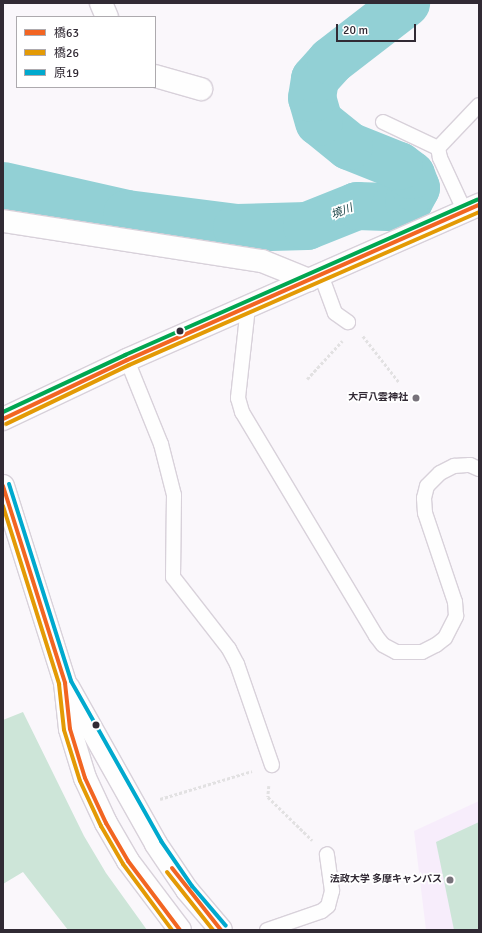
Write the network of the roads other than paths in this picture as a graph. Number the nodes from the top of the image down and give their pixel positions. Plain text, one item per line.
1 (101, 3) edge
2 (107, 16) edge
3 (156, 76) edge
4 (201, 89) dead end
5 (479, 105) edge
6 (382, 122) dead end
7 (438, 148) junction
8 (472, 208) edge
9 (3, 220) edge
10 (315, 278) junction
11 (248, 307) junction
12 (348, 322) dead end
13 (127, 360) junction
14 (3, 419) edge
15 (479, 469) edge
16 (3, 486) edge
17 (65, 683) junction
18 (272, 766) road end
19 (327, 854) road end
20 (180, 930) edge
21 (221, 930) edge
22 (267, 930) edge

1 - 2 street
3 - 4 street
5 - 7 lane
6 - 7 lane
7 - 8 lane
8 - 10 street
9 - 10 street
10 - 11 street
10 - 12 lane
11 - 13 street
11 - 15 lane
13 - 14 street
13 - 18 lane
16 - 17 street
17 - 20 street
17 - 21 street
19 - 22 lane

